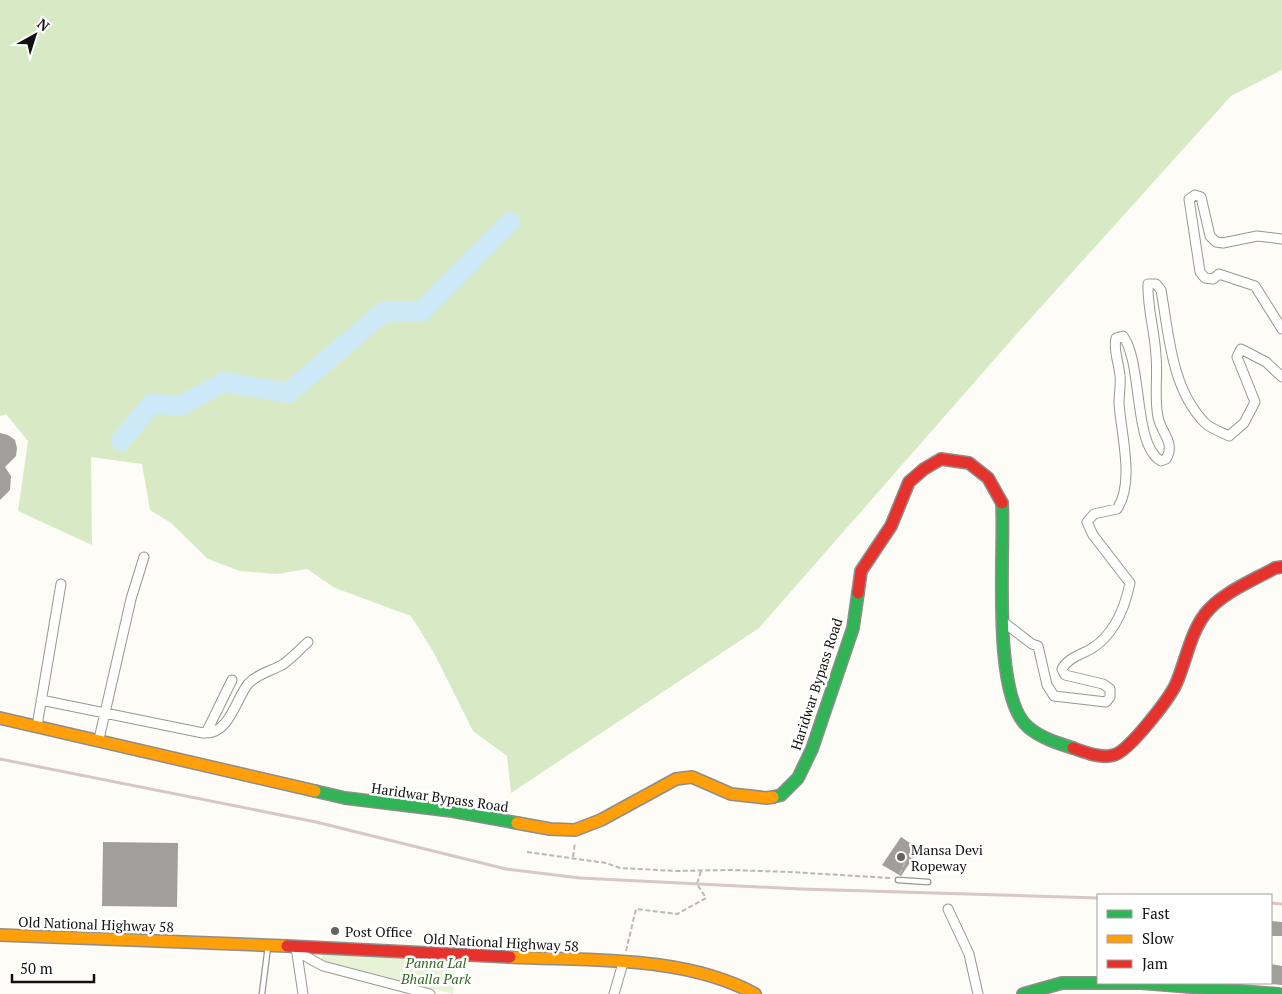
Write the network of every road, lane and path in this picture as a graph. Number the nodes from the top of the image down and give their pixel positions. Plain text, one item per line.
1 (1282, 239) edge
2 (1282, 329) edge
3 (1282, 377) edge
4 (144, 557) dead end
5 (1282, 567) edge
6 (61, 584) dead end
7 (1002, 621) junction
8 (308, 642) dead end
9 (232, 680) dead end
10 (41, 700) junction
11 (105, 714) junction
12 (0, 718) edge
13 (37, 726) junction
14 (204, 733) junction
15 (99, 740) junction
16 (575, 830) junction
17 (527, 852) dead end
18 (907, 857) dead end
19 (573, 858) junction
20 (701, 871) junction
21 (898, 880) junction
22 (928, 882) dead end
23 (948, 909) dead end
24 (0, 935) edge
25 (268, 945) junction
26 (296, 948) junction
27 (623, 963) junction
28 (1097, 983) edge
29 (1154, 984) edge
30 (752, 993) edge
31 (262, 994) edge
32 (303, 994) edge
33 (430, 994) edge
34 (614, 994) edge
35 (978, 994) edge
36 (1023, 994) edge
37 (1279, 994) edge

1 - 2 street
3 - 7 street
4 - 11 street
5 - 7 main road, Haridwar Bypass Road
6 - 10 street
7 - 16 main road, Haridwar Bypass Road
8 - 14 street
9 - 14 street
10 - 11 street
10 - 13 street
11 - 14 street
11 - 15 street
12 - 13 main road, Haridwar Bypass Road
13 - 15 main road, Haridwar Bypass Road
15 - 16 main road, Haridwar Bypass Road
16 - 19 path
17 - 19 path
18 - 21 path
19 - 20 path
20 - 21 path
20 - 27 path
21 - 22 lane
23 - 35 street
24 - 25 main road, Old National Highway 58
25 - 26 main road, Old National Highway 58
25 - 31 lane
26 - 27 main road, Old National Highway 58
26 - 32 street
26 - 33 street
27 - 30 main road, Old National Highway 58
27 - 34 street
28 - 36 main road
29 - 37 main road

